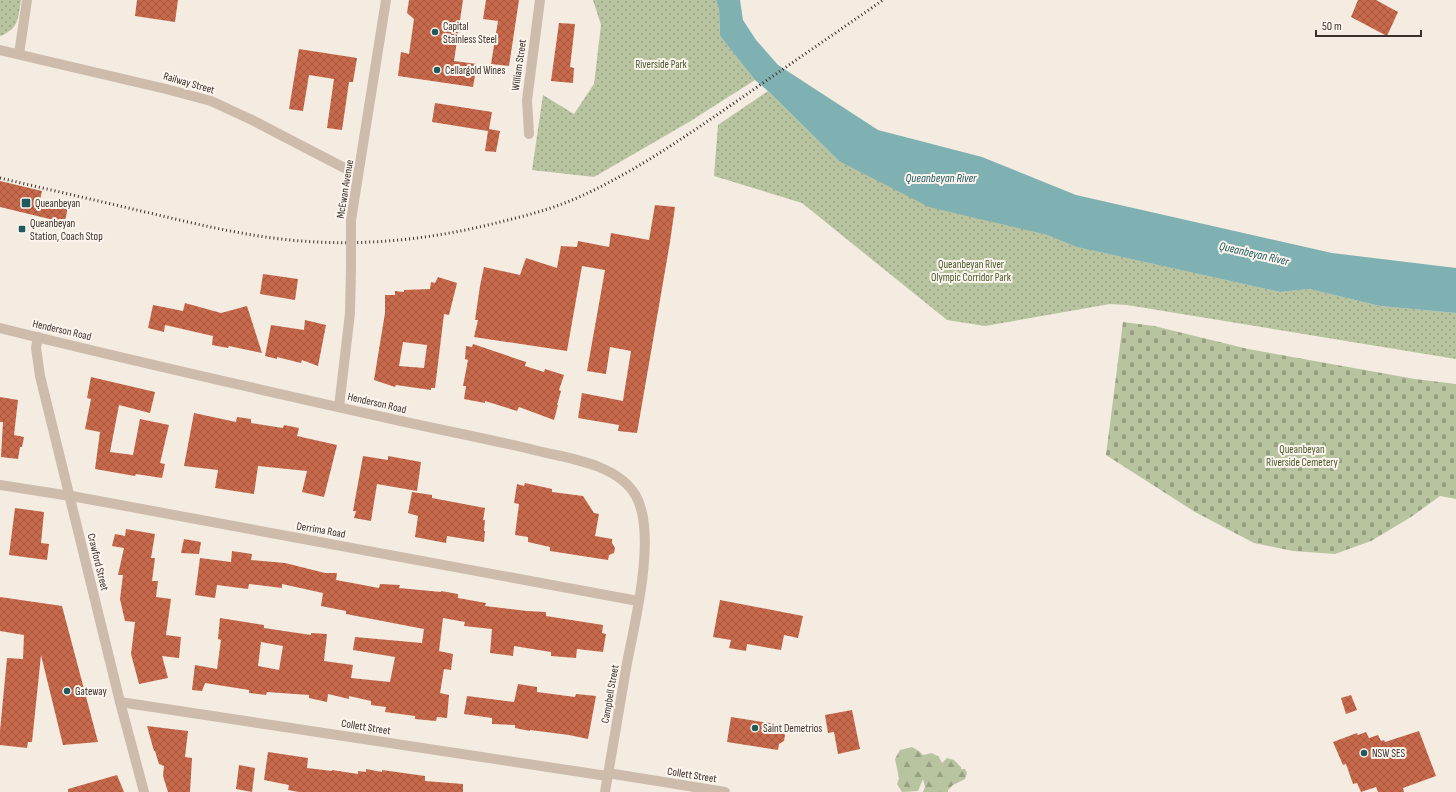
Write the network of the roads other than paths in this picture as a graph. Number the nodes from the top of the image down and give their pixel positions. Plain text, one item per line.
1 (27, 0) edge
2 (386, 0) edge
3 (540, 0) edge
4 (0, 50) edge
5 (19, 54) junction
6 (529, 134) dead end
7 (358, 175) junction
8 (0, 328) edge
9 (38, 337) junction
10 (339, 407) junction
11 (0, 485) edge
12 (70, 496) junction
13 (638, 600) junction
14 (120, 702) junction
15 (608, 775) junction
16 (144, 792) edge
17 (605, 792) edge
18 (725, 792) edge

1 - 5 street
2 - 7 street, McEwan Avenue
3 - 6 street, William Street
4 - 5 street, Railway Street
5 - 7 street, Railway Street
7 - 10 street, McEwan Avenue, bridge
8 - 9 street, Henderson Road
9 - 10 street, Henderson Road
9 - 12 street, Crawford Street
10 - 13 street, Henderson Road
11 - 12 street, Derrima Road
12 - 13 street, Derrima Road
12 - 14 street, Crawford Street
13 - 15 street, Campbell Street
14 - 15 street, Collett Street
14 - 16 street, Crawford Street
15 - 17 street, Campbell Street
15 - 18 street, Collett Street

